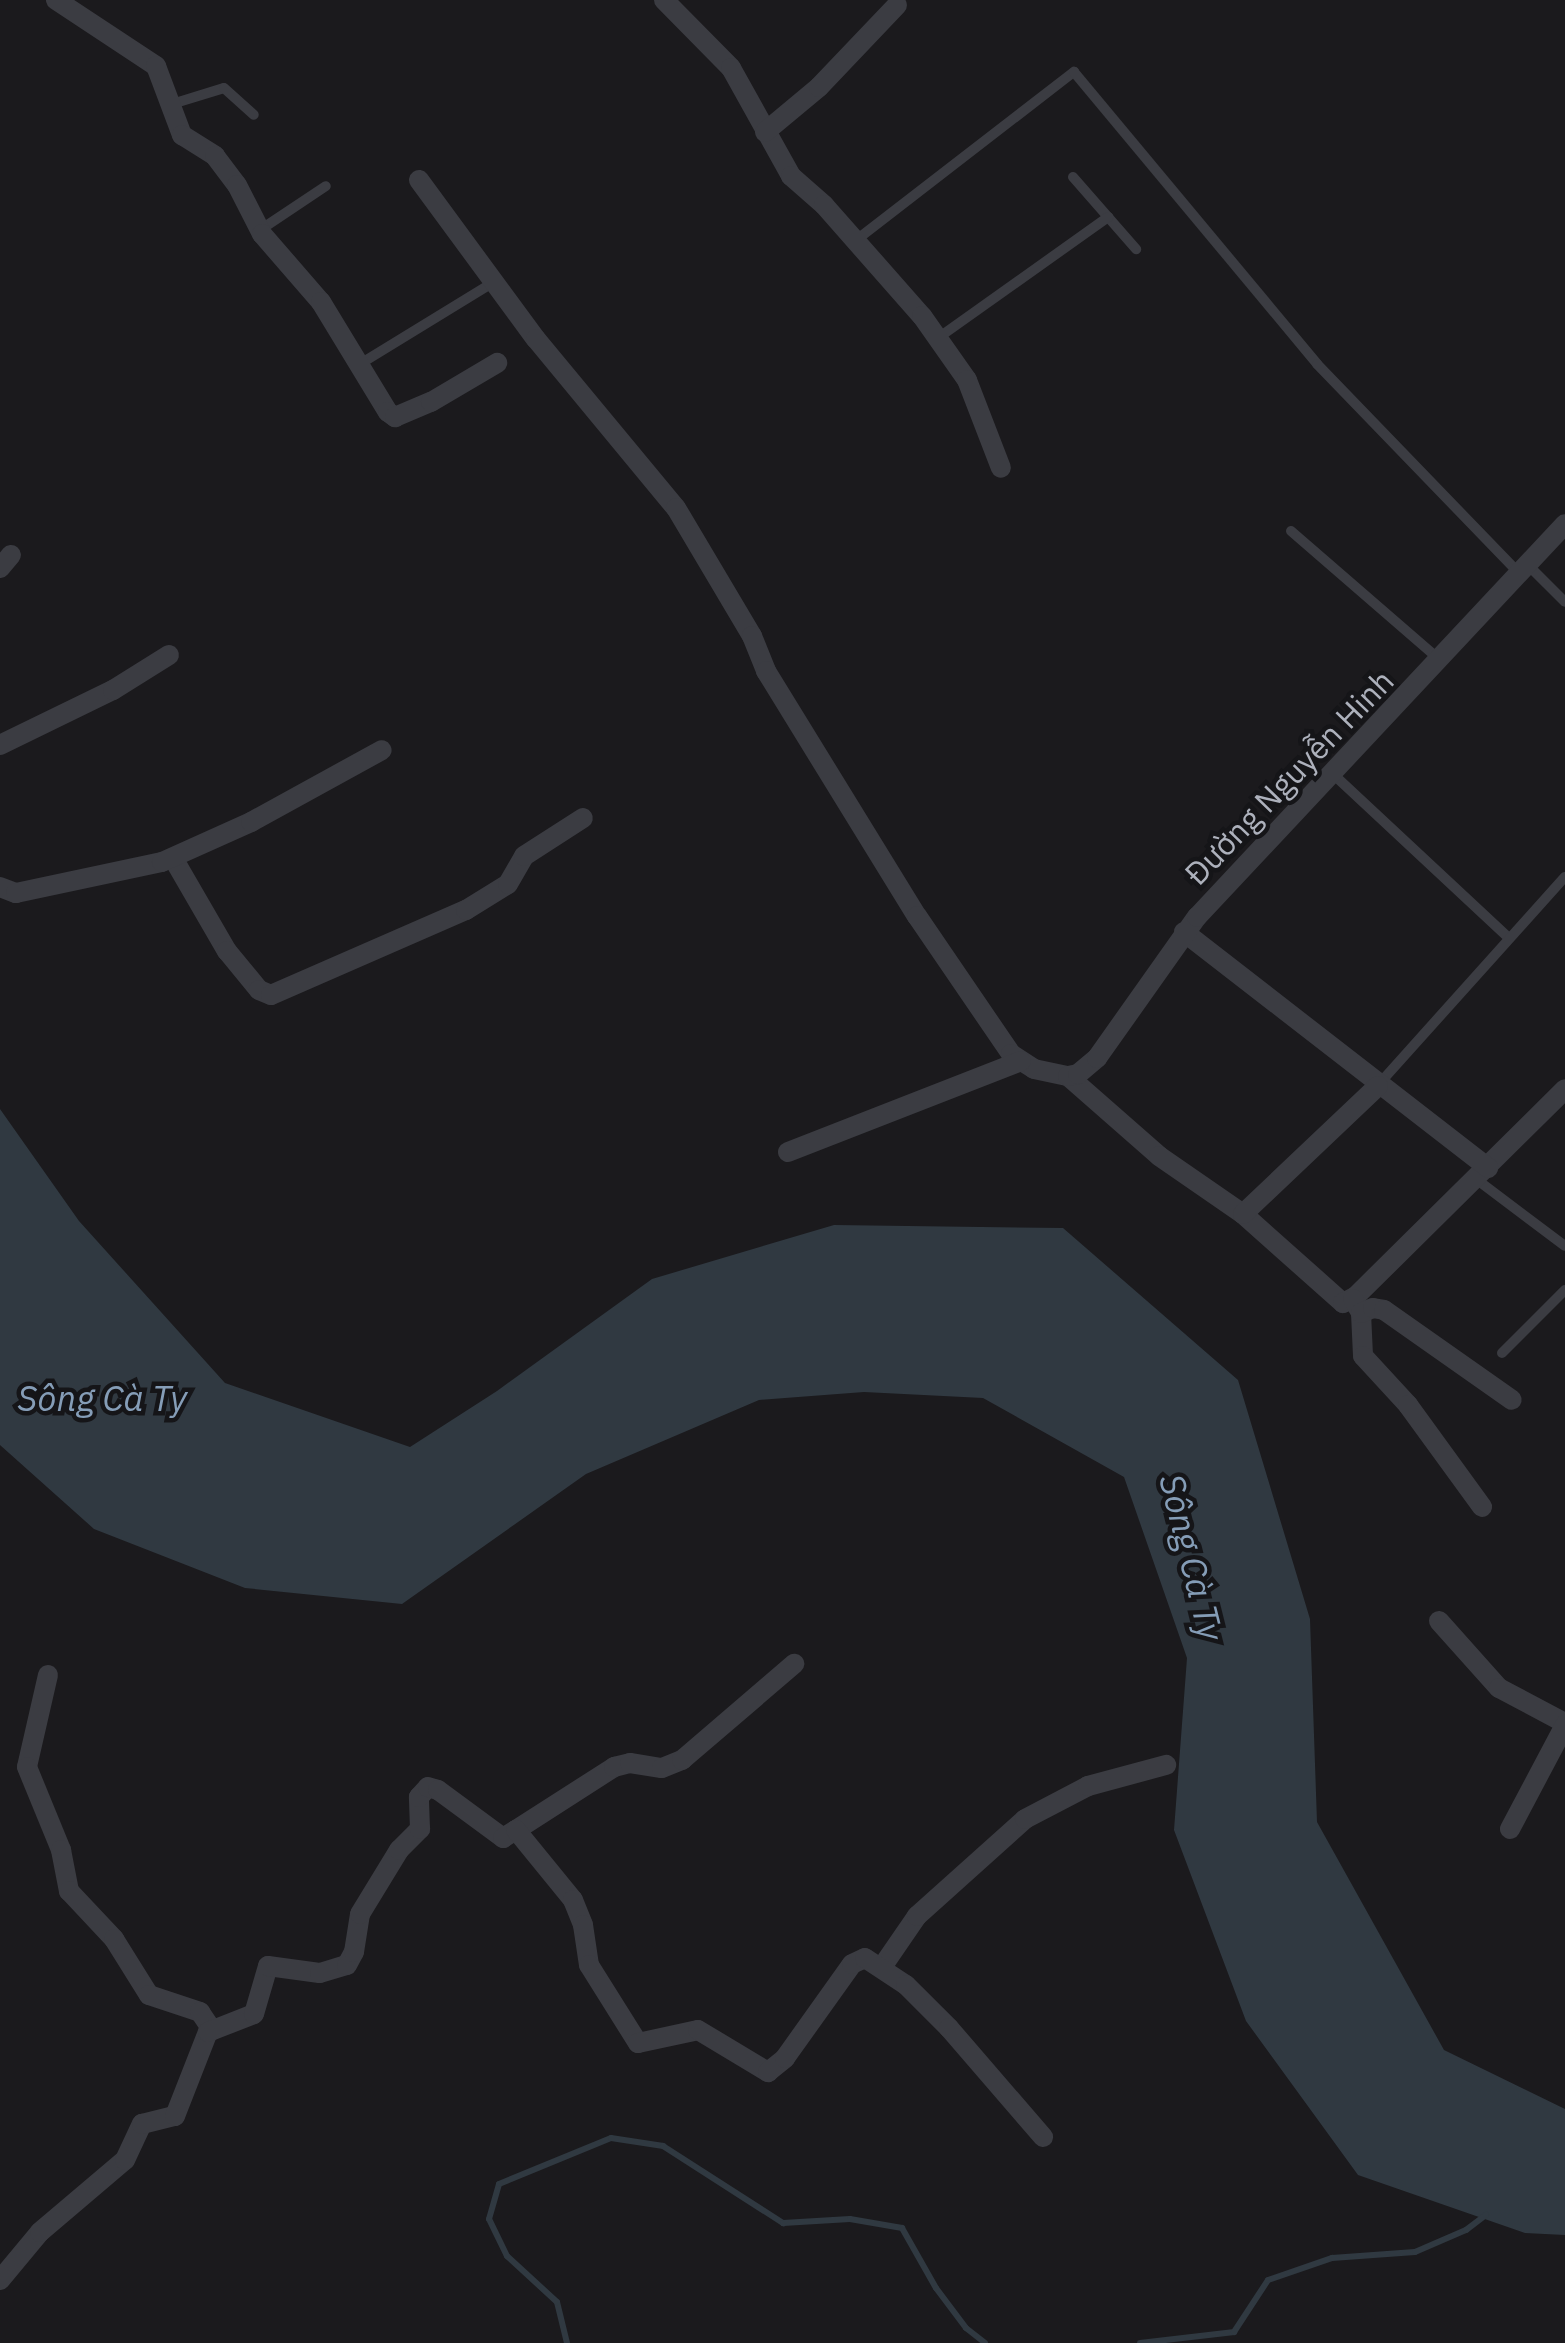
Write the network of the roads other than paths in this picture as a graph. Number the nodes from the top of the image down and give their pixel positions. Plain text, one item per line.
1 (56, 0) edge
2 (664, 0) edge
3 (897, 5) dead end
4 (172, 104) junction
5 (254, 114) dead end
6 (764, 132) junction
7 (1073, 177) dead end
8 (419, 180) dead end
9 (326, 186) dead end
10 (1108, 217) junction
11 (260, 230) junction
12 (854, 241) junction
13 (1136, 249) dead end
14 (496, 280) junction
15 (937, 338) junction
16 (359, 364) junction
17 (497, 364) dead end
18 (1002, 468) dead end
19 (1565, 524) edge
20 (1291, 531) dead end
21 (1524, 570) junction
22 (1565, 602) edge
23 (169, 655) dead end
24 (1440, 661) junction
25 (0, 744) edge
26 (382, 750) dead end
27 (1333, 774) junction
28 (583, 818) dead end
29 (172, 858) junction
30 (1565, 877) edge
31 (0, 887) edge
32 (1184, 932) junction
33 (1508, 937) junction
34 (1021, 1061) junction
35 (1068, 1076) junction
36 (1378, 1086) junction
37 (1565, 1089) edge
38 (788, 1152) dead end
39 (1482, 1173) junction
40 (1242, 1214) junction
41 (1565, 1246) edge
42 (1565, 1290) edge
43 (1357, 1306) junction
44 (1502, 1354) dead end
45 (1512, 1400) dead end
46 (1482, 1507) dead end
47 (1439, 1622) dead end
48 (794, 1664) dead end
49 (48, 1675) dead end
50 (1565, 1724) edge
51 (1166, 1764) dead end
52 (1510, 1828) dead end
53 (516, 1830) junction
54 (882, 1966) junction
55 (212, 2030) junction
56 (1043, 2137) dead end
57 (0, 2280) edge

1 - 4 street
2 - 6 street
3 - 6 street
4 - 5 lane
4 - 11 street
6 - 12 street
7 - 10 lane
8 - 14 street
9 - 11 lane
10 - 13 lane
10 - 15 lane
11 - 16 street
12 - 15 street
12 - 21 lane
14 - 16 lane
14 - 34 street
15 - 18 street
16 - 17 street
19 - 21 street, Đường Nguyễn Hinh
20 - 24 lane
21 - 22 lane
21 - 24 street, Đường Nguyễn Hinh
23 - 25 street
24 - 27 street, Đường Nguyễn Hinh
26 - 29 street
27 - 32 street, Đường Nguyễn Hinh
27 - 33 lane
28 - 29 street
29 - 31 street
30 - 33 lane
32 - 35 street, Đường Nguyễn Hinh
32 - 36 street
33 - 36 lane
34 - 35 street
34 - 38 street
35 - 40 street
36 - 39 street
36 - 40 street
37 - 39 street
39 - 41 lane
39 - 43 street
40 - 43 street
42 - 44 lane
43 - 45 street
43 - 46 street
47 - 50 street
48 - 53 street
49 - 55 street
50 - 52 street
51 - 54 street
53 - 54 street
53 - 55 street
54 - 56 street
55 - 57 street

